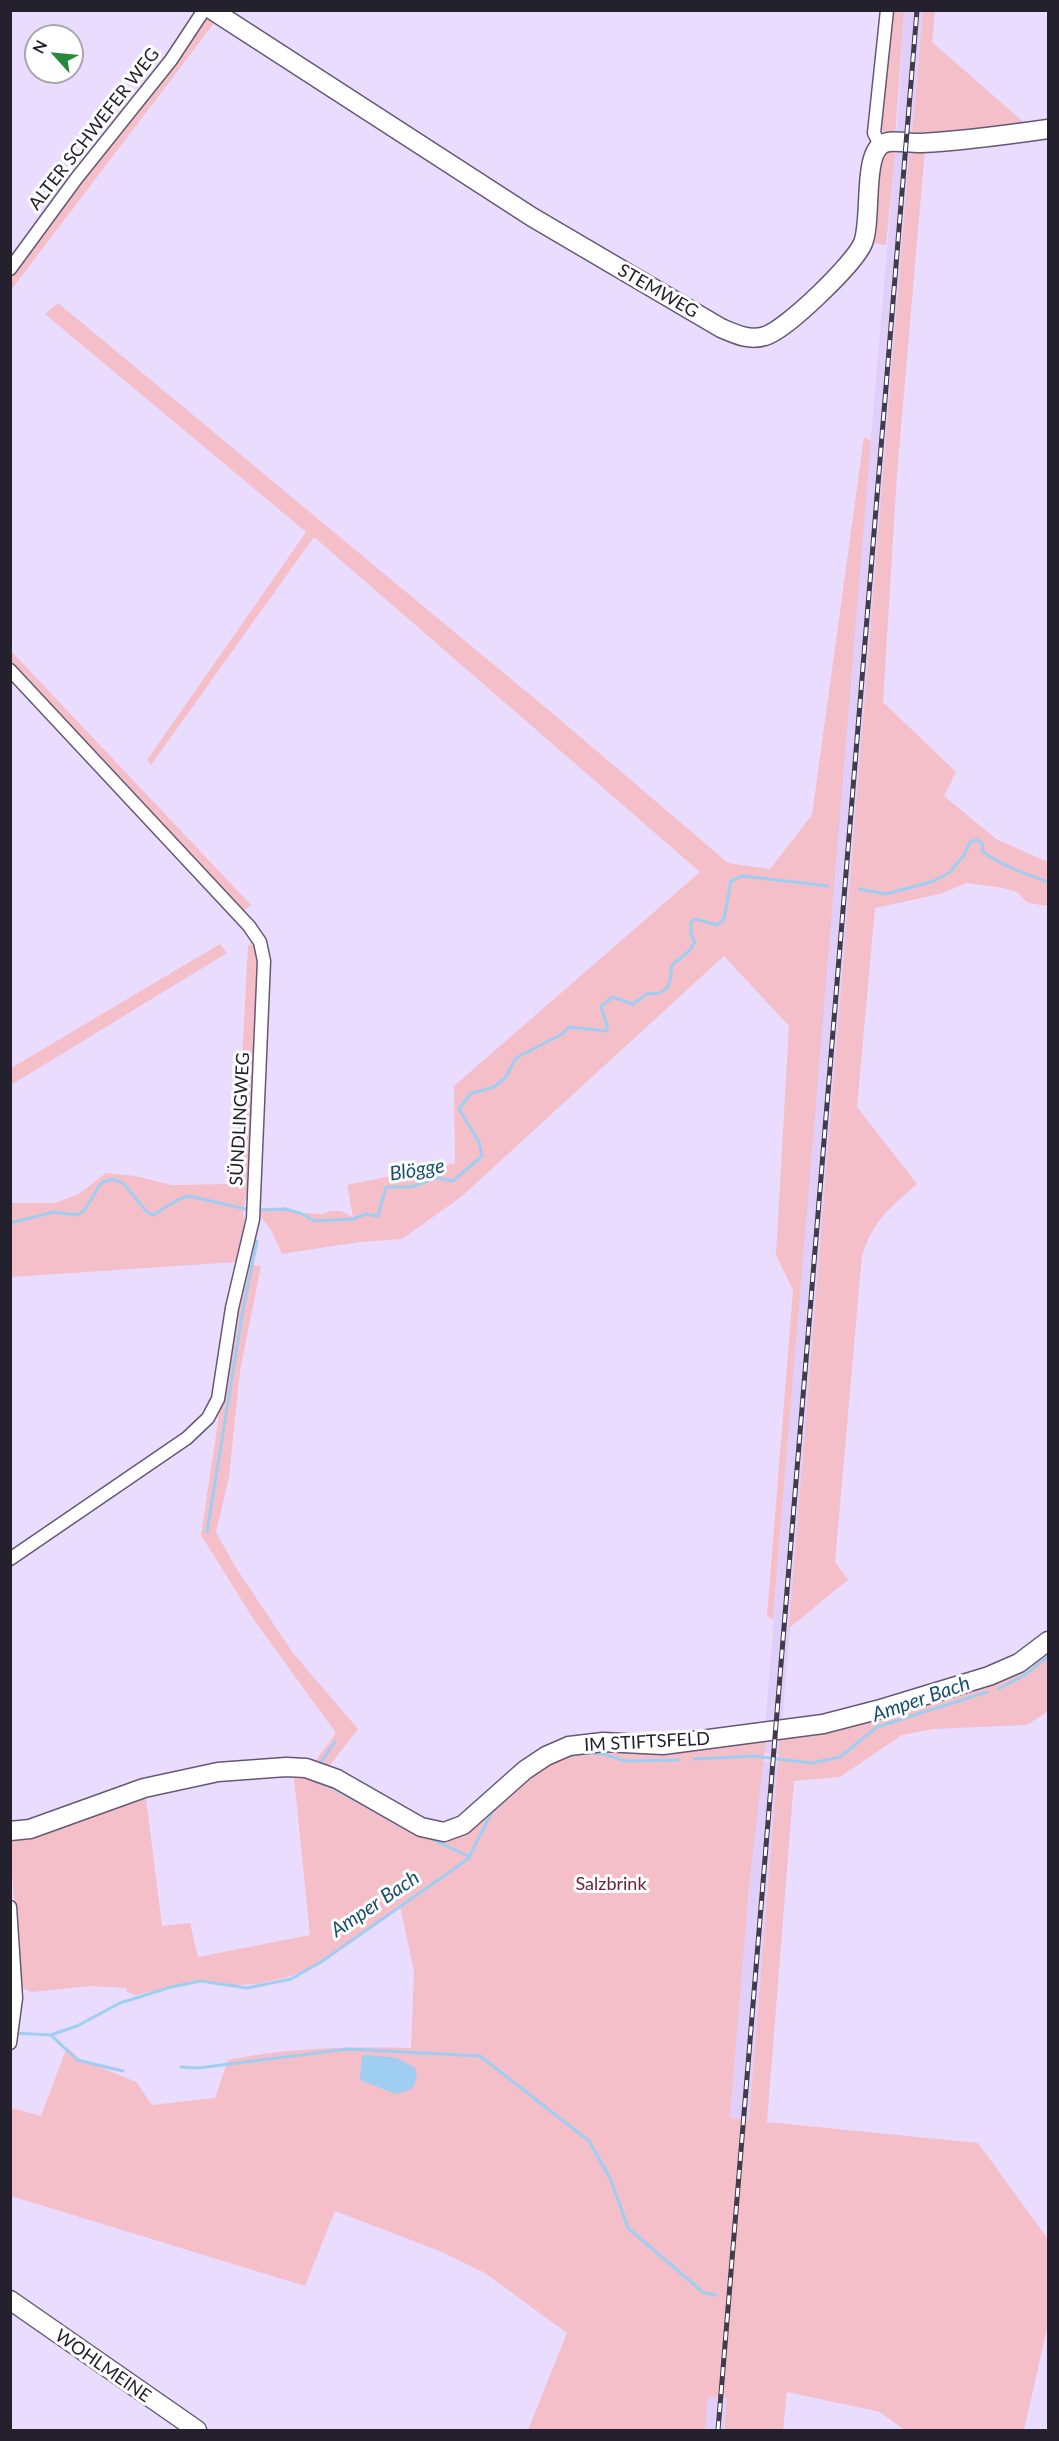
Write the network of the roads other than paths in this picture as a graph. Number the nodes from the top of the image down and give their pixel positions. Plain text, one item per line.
1 (204, 10) edge
2 (212, 10) edge
3 (886, 10) edge
4 (1048, 129) edge
5 (880, 145) junction
6 (10, 269) edge
7 (10, 670) edge
8 (10, 1559) edge
9 (1048, 1641) edge
10 (10, 1831) edge
11 (10, 1907) edge
12 (12, 2036) edge
13 (10, 2300) edge
14 (197, 2430) edge

1 - 6 street, ALTER SCHWEFER WEG
2 - 5 street, STEMWEG
3 - 5 street
4 - 5 street
7 - 8 street, SÜNDLINGWEG
9 - 10 street, IM STIFTSFELD
11 - 12 street
13 - 14 street, WOHLMEINE

